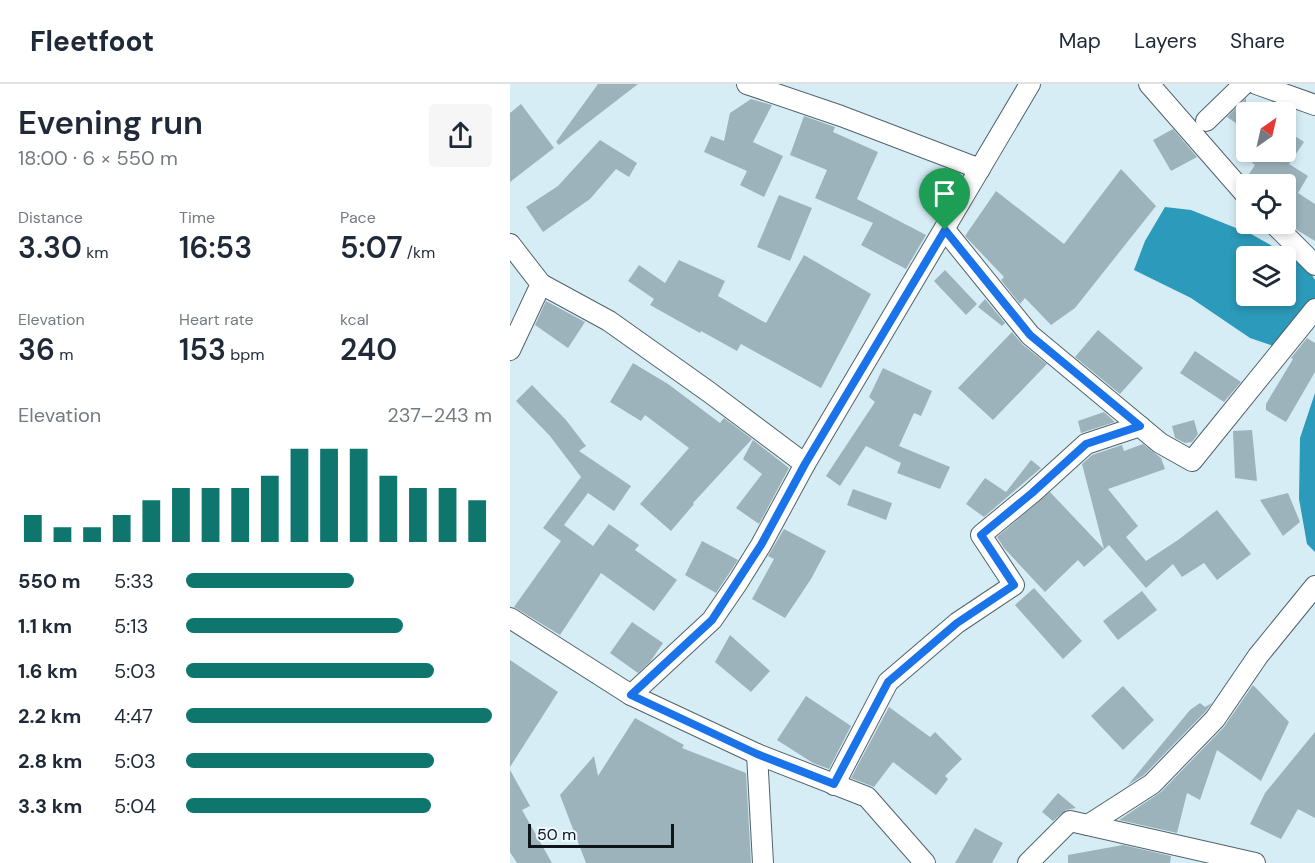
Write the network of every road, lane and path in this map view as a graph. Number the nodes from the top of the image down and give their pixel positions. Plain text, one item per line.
1 (747, 84) edge
2 (1030, 84) edge
3 (1149, 84) edge
4 (1244, 84) edge
5 (1256, 84) edge
6 (1315, 105) edge
7 (1206, 121) dead end
8 (981, 169) junction
9 (1236, 184) edge
10 (945, 230) junction
11 (1284, 234) edge
12 (510, 244) edge
13 (1315, 265) edge
14 (541, 284) junction
15 (1315, 309) edge
16 (510, 350) edge
17 (1140, 426) junction
18 (805, 464) junction
19 (1315, 586) edge
20 (510, 618) edge
21 (631, 695) junction
22 (757, 754) junction
23 (834, 784) junction
24 (1088, 825) junction
25 (763, 863) edge
26 (925, 863) edge
27 (1028, 863) edge
28 (1255, 863) edge

1 - 8 street
2 - 8 street
3 - 9 street
4 - 7 street
5 - 6 street
8 - 10 street
10 - 17 street
10 - 18 street
11 - 13 street
12 - 14 street
14 - 16 street
14 - 18 street
15 - 17 street
17 - 23 street
18 - 21 street
19 - 24 street
20 - 21 street
21 - 22 street
22 - 23 street
22 - 25 street
23 - 26 street
24 - 27 street
24 - 28 street

